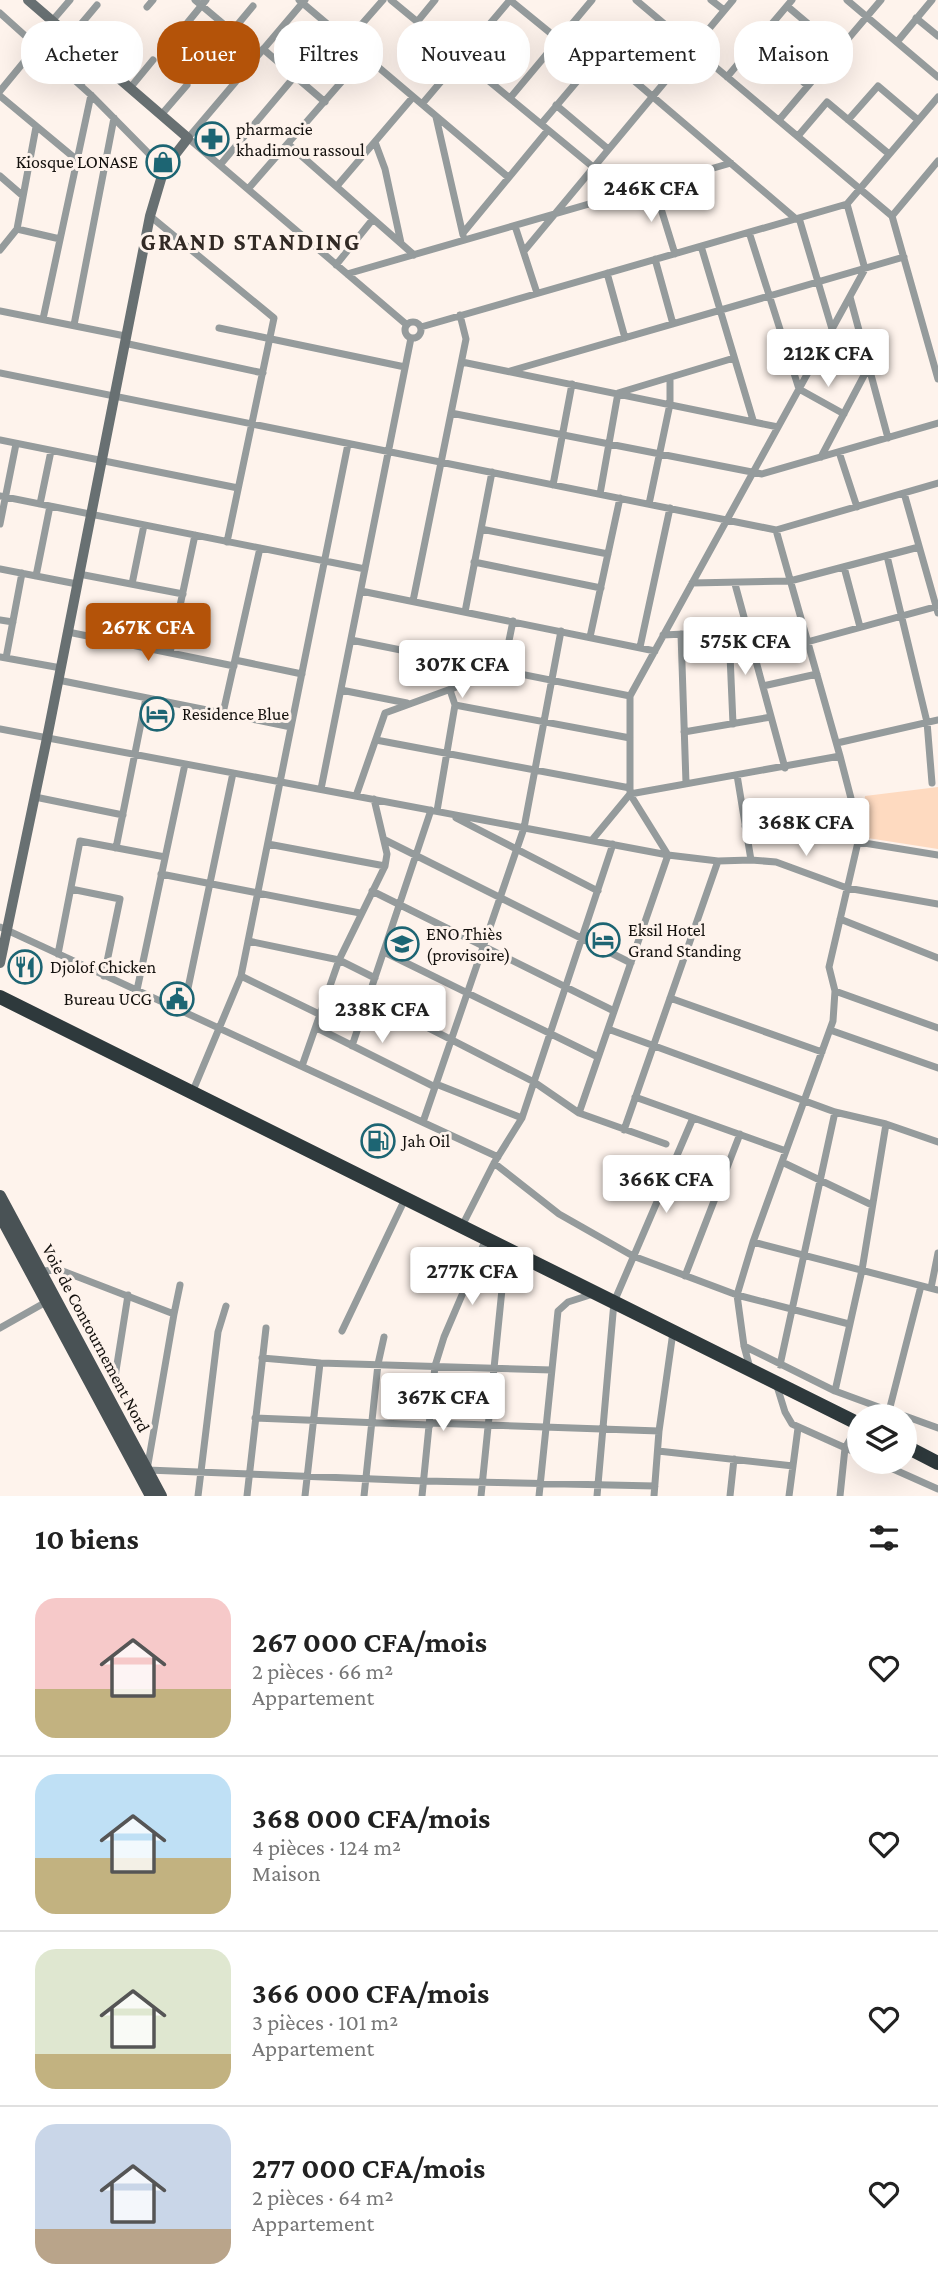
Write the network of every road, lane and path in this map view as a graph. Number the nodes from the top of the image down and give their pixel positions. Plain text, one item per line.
1 (70, 0) edge
2 (383, 0) edge
3 (391, 0) edge
4 (435, 0) edge
5 (510, 0) edge
6 (592, 0) edge
7 (636, 0) edge
8 (712, 0) edge
9 (733, 0) edge
10 (847, 0) edge
11 (881, 0) edge
12 (932, 0) edge
13 (32, 1) edge
14 (302, 1) edge
15 (201, 2) edge
16 (790, 3) edge
17 (97, 5) dead end
18 (253, 6) dead end
19 (724, 10) junction
20 (0, 13) edge
21 (867, 17) junction
22 (916, 18) junction
23 (52, 20) joint
24 (84, 21) edge
25 (188, 21) edge
26 (221, 21) edge
27 (240, 21) edge
28 (324, 21) edge
29 (365, 21) edge
30 (416, 21) edge
31 (418, 21) edge
32 (492, 21) edge
33 (574, 21) edge
34 (660, 21) edge
35 (715, 21) edge
36 (805, 21) edge
37 (544, 28) edge
38 (21, 32) edge
39 (853, 34) edge
40 (938, 36) edge
41 (897, 42) junction
42 (261, 51) junction
43 (544, 58) edge
44 (153, 60) dead end
45 (274, 61) edge
46 (21, 67) edge
47 (383, 71) edge
48 (720, 71) edge
49 (727, 77) junction
50 (938, 77) edge
51 (125, 84) edge
52 (288, 84) edge
53 (304, 84) edge
54 (340, 84) edge
55 (439, 84) edge
56 (493, 84) edge
57 (575, 84) edge
58 (638, 84) edge
59 (662, 84) edge
60 (806, 84) edge
61 (80, 85) edge
62 (187, 85) dead end
63 (808, 86) joint
64 (130, 88) junction
65 (0, 94) edge
66 (90, 95) junction
67 (652, 96) junction
68 (413, 97) junction
69 (938, 97) edge
70 (510, 98) junction
71 (325, 102) junction
72 (422, 104) junction
73 (556, 106) junction
74 (161, 115) junction
75 (436, 116) junction
76 (114, 118) junction
77 (779, 120) junction
78 (848, 120) junction
79 (918, 120) junction
80 (36, 127) junction
81 (544, 127) junction
82 (798, 136) junction
83 (188, 138) junction
84 (375, 142) junction
85 (288, 144) junction
86 (608, 149) junction
87 (889, 154) junction
88 (77, 160) junction
89 (732, 163) junction
90 (220, 165) junction
91 (937, 165) edge
92 (593, 167) junction
93 (164, 169) junction
94 (0, 176) edge
95 (508, 177) junction
96 (337, 186) junction
97 (654, 186) junction
98 (248, 189) junction
99 (860, 189) junction
100 (23, 196) junction
101 (847, 204) junction
102 (553, 215) junction
103 (150, 216) junction
104 (892, 216) junction
105 (798, 218) junction
106 (373, 219) junction
107 (515, 226) junction
108 (16, 229) junction
109 (749, 232) junction
110 (463, 237) junction
111 (60, 239) junction
112 (2, 244) edge
113 (401, 244) junction
114 (701, 246) junction
115 (524, 251) junction
116 (675, 254) junction
117 (414, 255) junction
118 (904, 257) junction
119 (655, 259) junction
120 (336, 265) junction
121 (865, 269) junction
122 (607, 273) junction
123 (347, 274) junction
124 (817, 283) junction
125 (537, 293) junction
126 (850, 296) junction
127 (768, 297) junction
128 (0, 311) edge
129 (720, 311) junction
130 (460, 316) junction
131 (43, 319) junction
132 (673, 324) junction
133 (74, 325) junction
134 (407, 325) junction
135 (421, 327) junction
136 (219, 328) dead end
137 (832, 329) junction
138 (411, 338) junction
139 (625, 338) junction
140 (270, 339) junction
141 (125, 340) junction
142 (734, 358) junction
143 (462, 362) junction
144 (869, 366) junction
145 (405, 367) junction
146 (510, 371) junction
147 (0, 373) edge
148 (263, 373) junction
149 (938, 376) edge
150 (670, 378) junction
151 (572, 384) junction
152 (799, 389) junction
153 (618, 393) junction
154 (114, 396) junction
155 (670, 404) junction
156 (452, 413) junction
157 (844, 414) junction
158 (753, 420) junction
159 (938, 423) edge
160 (252, 424) junction
161 (778, 426) junction
162 (563, 435) junction
163 (888, 438) junction
164 (0, 440) edge
165 (16, 444) junction
166 (348, 444) junction
167 (609, 444) junction
168 (51, 451) junction
169 (388, 452) junction
170 (839, 452) junction
171 (660, 454) junction
172 (821, 457) junction
173 (101, 461) junction
174 (441, 462) junction
175 (492, 472) junction
176 (753, 473) junction
177 (938, 484) edge
178 (553, 485) junction
179 (238, 488) junction
180 (904, 493) junction
181 (600, 494) junction
182 (3, 497) edge
183 (620, 498) junction
184 (40, 504) junction
185 (649, 504) junction
186 (50, 506) junction
187 (857, 507) junction
188 (670, 509) junction
189 (91, 514) junction
190 (726, 520) junction
191 (0, 524) edge
192 (144, 525) junction
193 (481, 529) junction
194 (776, 530) junction
195 (195, 536) junction
196 (227, 542) junction
197 (919, 547) junction
198 (260, 548) junction
199 (608, 554) junction
200 (887, 556) junction
201 (325, 561) junction
202 (474, 562) junction
203 (844, 567) junction
204 (0, 569) edge
205 (365, 569) junction
206 (22, 573) junction
207 (36, 576) junction
208 (78, 579) junction
209 (790, 581) junction
210 (692, 583) junction
211 (132, 584) junction
212 (735, 584) junction
213 (601, 589) junction
214 (361, 591) junction
215 (183, 594) junction
216 (413, 601) junction
217 (937, 608) edge
218 (465, 612) junction
219 (901, 616) junction
220 (0, 620) edge
221 (513, 621) junction
222 (13, 622) junction
223 (860, 627) junction
224 (561, 631) junction
225 (748, 631) junction
226 (68, 632) junction
227 (729, 632) junction
228 (681, 634) junction
229 (663, 635) junction
230 (590, 637) junction
231 (351, 640) junction
232 (807, 642) junction
233 (640, 647) junction
234 (655, 651) junction
235 (170, 653) junction
236 (3, 658) edge
237 (234, 663) junction
238 (61, 668) junction
239 (503, 670) junction
240 (302, 674) junction
241 (817, 674) junction
242 (58, 680) junction
243 (552, 680) junction
244 (763, 687) junction
245 (341, 690) junction
246 (450, 690) junction
247 (630, 696) junction
248 (146, 698) junction
249 (411, 704) junction
250 (455, 705) junction
251 (223, 713) junction
252 (771, 717) junction
253 (938, 720) edge
254 (544, 722) junction
255 (927, 722) junction
256 (733, 724) junction
257 (291, 727) junction
258 (0, 729) edge
259 (684, 732) junction
260 (47, 738) junction
261 (630, 738) junction
262 (376, 740) junction
263 (837, 743) junction
264 (447, 753) junction
265 (135, 754) junction
266 (840, 756) junction
267 (185, 764) junction
268 (785, 768) junction
269 (535, 770) junction
270 (233, 773) junction
271 (737, 775) junction
272 (280, 782) junction
273 (687, 783) junction
274 (932, 783) dead end
275 (321, 789) junction
276 (630, 791) junction
277 (356, 796) junction
278 (35, 797) junction
279 (374, 799) junction
280 (853, 806) junction
281 (434, 811) junction
282 (448, 813) junction
283 (122, 815) junction
284 (746, 826) junction
285 (524, 828) junction
286 (385, 840) junction
287 (592, 840) junction
288 (858, 842) junction
289 (268, 844) junction
290 (613, 845) junction
291 (116, 848) junction
292 (516, 850) junction
293 (668, 855) junction
294 (938, 855) edge
295 (416, 856) junction
296 (165, 858) junction
297 (751, 860) junction
298 (718, 862) junction
299 (384, 866) junction
300 (162, 874) junction
301 (210, 883) junction
302 (847, 888) junction
303 (71, 889) junction
304 (372, 891) junction
305 (598, 891) junction
306 (258, 893) junction
307 (500, 898) junction
308 (938, 904) edge
309 (399, 905) junction
310 (360, 913) junction
311 (840, 919) junction
312 (4, 929) edge
313 (582, 939) junction
314 (248, 941) junction
315 (483, 947) junction
316 (384, 952) junction
317 (58, 954) junction
318 (938, 958) edge
319 (339, 960) junction
320 (0, 963) edge
321 (631, 964) junction
322 (0, 973) edge
323 (104, 976) junction
324 (241, 976) junction
325 (375, 978) junction
326 (566, 987) junction
327 (136, 990) junction
328 (835, 991) junction
329 (467, 993) junction
330 (0, 996) edge
331 (369, 998) junction
332 (670, 998) junction
333 (0, 1004) edge
334 (614, 1011) junction
335 (183, 1012) junction
336 (321, 1015) junction
337 (220, 1028) junction
338 (317, 1028) junction
339 (938, 1028) edge
340 (608, 1029) junction
341 (830, 1030) junction
342 (551, 1034) junction
343 (452, 1039) junction
344 (93, 1044) junction
345 (654, 1045) junction
346 (352, 1046) junction
347 (822, 1052) junction
348 (598, 1057) junction
349 (302, 1066) junction
350 (938, 1068) edge
351 (534, 1082) junction
352 (435, 1086) junction
353 (192, 1093) junction
354 (635, 1097) junction
355 (804, 1100) junction
356 (835, 1112) junction
357 (579, 1114) junction
358 (522, 1118) junction
359 (693, 1118) junction
360 (423, 1122) junction
361 (886, 1124) junction
362 (624, 1129) junction
363 (740, 1134) junction
364 (938, 1142) edge
365 (666, 1144) dead end
366 (786, 1151) junction
367 (496, 1160) junction
368 (782, 1162) junction
369 (821, 1181) junction
370 (1, 1199) edge
371 (405, 1199) junction
372 (872, 1205) junction
373 (0, 1216) edge
374 (462, 1227) junction
375 (486, 1239) junction
376 (753, 1242) junction
377 (507, 1249) junction
378 (938, 1253) edge
379 (804, 1255) junction
380 (634, 1256) junction
381 (862, 1270) junction
382 (40, 1271) junction
383 (685, 1276) junction
384 (180, 1285) dead end
385 (921, 1286) junction
386 (935, 1289) edge
387 (595, 1293) junction
388 (128, 1295) junction
389 (737, 1296) junction
390 (47, 1302) junction
391 (614, 1302) junction
392 (226, 1306) dead end
393 (792, 1310) junction
394 (174, 1314) junction
395 (849, 1324) junction
396 (0, 1328) edge
397 (265, 1328) dead end
398 (342, 1331) dead end
399 (674, 1332) junction
400 (384, 1337) dead end
401 (744, 1346) junction
402 (262, 1358) junction
403 (320, 1363) junction
404 (378, 1364) junction
405 (780, 1365) junction
406 (435, 1366) junction
407 (493, 1368) junction
408 (552, 1370) junction
409 (750, 1370) junction
410 (115, 1377) dead end
411 (776, 1382) junction
412 (835, 1391) junction
413 (870, 1404) edge
414 (891, 1404) edge
415 (256, 1418) junction
416 (847, 1418) edge
417 (314, 1421) junction
418 (917, 1421) edge
419 (372, 1423) junction
420 (430, 1424) junction
421 (488, 1425) junction
422 (546, 1427) junction
423 (798, 1428) junction
424 (938, 1428) edge
425 (603, 1429) junction
426 (659, 1431) junction
427 (847, 1445) edge
428 (845, 1448) junction
429 (657, 1451) junction
430 (917, 1452) edge
431 (734, 1460) junction
432 (938, 1463) edge
433 (793, 1466) junction
434 (201, 1472) junction
435 (144, 1473) junction
436 (249, 1474) junction
437 (904, 1474) edge
438 (307, 1476) junction
439 (366, 1479) junction
440 (424, 1481) junction
441 (483, 1482) junction
442 (540, 1483) junction
443 (598, 1485) junction
444 (654, 1486) junction
445 (938, 1489) edge
446 (151, 1496) edge
447 (161, 1496) edge
448 (198, 1496) edge
449 (247, 1496) edge
450 (305, 1496) edge
451 (364, 1496) edge
452 (422, 1496) edge
453 (481, 1496) edge
454 (538, 1496) edge
455 (597, 1496) edge
456 (654, 1496) edge
457 (730, 1496) edge
458 (789, 1496) edge
459 (840, 1496) edge

1 - 23 street
2 - 29 street
3 - 30 street
4 - 31 street
5 - 32 street
5 - 37 street
6 - 33 street
7 - 34 street
8 - 19 street
9 - 19 street
10 - 21 street
11 - 21 street
12 - 22 street
13 - 23 street
14 - 28 street
14 - 42 street
15 - 25 street
15 - 26 street
16 - 36 street
16 - 49 street
17 - 24 street
18 - 27 street
19 - 35 street
20 - 38 street
21 - 39 street
21 - 41 street
22 - 40 street
22 - 41 street
41 - 50 street
42 - 45 street
42 - 83 street
43 - 70 street
44 - 64 street
46 - 65 street
47 - 68 street
48 - 49 street
49 - 77 street
51 - 64 street
52 - 90 street
53 - 71 street
54 - 71 street
55 - 72 street
56 - 70 street
57 - 73 street
58 - 67 street
59 - 67 street
60 - 63 street
61 - 66 street
62 - 74 street
63 - 77 street
64 - 74 street
65 - 80 street
66 - 76 street
66 - 88 street
67 - 86 street
67 - 89 street
68 - 72 street
68 - 84 street
69 - 79 street
70 - 81 street
71 - 85 street
72 - 75 street
73 - 81 street
73 - 86 street
74 - 83 street
75 - 95 street
75 - 110 street
76 - 93 street
76 - 133 street
77 - 82 street
78 - 79 street
78 - 82 street
78 - 87 street
79 - 87 street
80 - 88 street
80 - 100 street
81 - 92 street
81 - 95 street
82 - 99 street
83 - 90 street
83 - 93 street
84 - 96 street
84 - 113 street
85 - 96 street
85 - 98 street
86 - 92 street
87 - 99 street
88 - 111 street
89 - 97 street
89 - 105 street
90 - 98 street
91 - 104 street
92 - 102 street
93 - 103 street
94 - 100 street
95 - 110 street
96 - 106 street
97 - 102 street
97 - 116 street
98 - 120 street
99 - 101 street
99 - 104 street
100 - 108 street
101 - 105 street
101 - 121 street
102 - 107 street
102 - 115 street
103 - 140 street
103 - 141 street
104 - 118 street
105 - 109 street
105 - 124 street
106 - 113 street
106 - 120 street
107 - 110 street
107 - 115 street
108 - 111 street
108 - 112 street
109 - 114 street
109 - 127 street
110 - 117 street
111 - 131 street
113 - 117 street
114 - 116 street
114 - 129 street
115 - 125 street
116 - 119 street
117 - 123 street
118 - 121 street
118 - 149 street
119 - 122 street
119 - 132 street
120 - 123 street
121 - 124 street
121 - 126 street
122 - 125 street
122 - 139 street
123 - 134 street
124 - 127 street
124 - 137 street
125 - 130 street
126 - 137 street
126 - 144 street
127 - 129 street
127 - 152 street
128 - 131 street
129 - 132 street
129 - 142 street
130 - 135 street
130 - 143 street
131 - 133 street
132 - 139 street
133 - 141 street
134 - 135 street
134 - 138 street
135 - 138 street
136 - 140 street
137 - 152 street
138 - 145 street
139 - 146 street
140 - 145 street
140 - 148 street
141 - 148 street
141 - 154 street
142 - 150 street
142 - 158 street
143 - 146 street
143 - 156 street
144 - 157 street
144 - 163 street
145 - 169 street
146 - 151 street
147 - 154 street
148 - 160 street
150 - 153 street
150 - 155 street
151 - 153 street
151 - 162 street
152 - 157 street
152 - 161 street
153 - 155 street
153 - 167 street
154 - 160 street
154 - 173 street
155 - 158 street
155 - 171 street
156 - 162 street
156 - 174 street
157 - 172 street
158 - 161 street
159 - 163 street
160 - 166 street
160 - 179 street
161 - 176 street
162 - 167 street
162 - 178 street
163 - 170 street
164 - 165 street
165 - 168 street
165 - 182 street
166 - 169 street
166 - 201 street
167 - 171 street
167 - 181 street
168 - 173 street
168 - 184 street
169 - 174 street
169 - 205 street
170 - 172 street
170 - 187 street
171 - 176 street
171 - 185 street
172 - 176 street
173 - 179 street
173 - 189 street
174 - 175 street
174 - 216 street
175 - 178 street
175 - 193 street
176 - 190 street
177 - 180 street
178 - 181 street
179 - 196 street
180 - 187 street
180 - 197 street
181 - 183 street
182 - 184 street
182 - 191 street
183 - 185 street
183 - 199 street
184 - 186 street
185 - 188 street
186 - 189 street
186 - 207 street
187 - 194 street
188 - 190 street
188 - 233 street
189 - 192 street
189 - 208 street
190 - 194 street
190 - 210 street
192 - 195 street
192 - 211 street
193 - 199 street
193 - 202 street
194 - 209 street
195 - 196 street
195 - 215 street
196 - 198 street
197 - 200 street
197 - 217 street
198 - 201 street
198 - 237 street
199 - 213 street
200 - 203 street
200 - 219 street
201 - 205 street
201 - 240 street
202 - 213 street
202 - 218 street
203 - 209 street
203 - 223 street
204 - 206 street
205 - 214 street
206 - 207 street
206 - 222 street
207 - 208 street
208 - 211 street
208 - 226 street
209 - 212 street
209 - 232 street
210 - 212 street
210 - 229 street
211 - 215 street
212 - 225 street
213 - 230 street
214 - 216 street
214 - 231 street
215 - 235 street
216 - 218 street
217 - 219 street
218 - 221 street
219 - 223 street
219 - 255 street
220 - 222 street
221 - 224 street
221 - 239 street
222 - 236 street
223 - 232 street
224 - 230 street
224 - 243 street
225 - 227 street
225 - 244 street
226 - 235 street
226 - 238 street
227 - 228 street
227 - 256 street
228 - 229 street
228 - 259 street
229 - 234 street
230 - 233 street
231 - 239 street
231 - 245 street
232 - 241 street
233 - 234 street
234 - 247 street
235 - 237 street
236 - 238 street
237 - 240 street
237 - 251 street
238 - 242 street
239 - 243 street
239 - 246 street
240 - 257 street
241 - 244 street
241 - 263 street
242 - 248 street
242 - 260 street
243 - 247 street
243 - 254 street
244 - 252 street
245 - 249 street
245 - 275 street
246 - 249 street
246 - 250 street
247 - 261 street
248 - 251 street
248 - 265 street
249 - 262 street
250 - 254 street
250 - 264 street
251 - 257 street
252 - 256 street
252 - 268 street
253 - 255 street
254 - 261 street
254 - 269 street
255 - 263 street
255 - 274 street
256 - 259 street
257 - 272 street
258 - 260 street
259 - 273 street
260 - 265 street
260 - 278 street
261 - 276 street
262 - 264 street
262 - 277 street
263 - 266 street
264 - 269 street
264 - 281 street
265 - 267 street
265 - 283 street
266 - 268 street
266 - 280 street
267 - 270 street
267 - 296 street
268 - 271 street
269 - 276 street
269 - 285 street
270 - 272 street
270 - 301 street
271 - 273 street
271 - 284 street
272 - 275 street
272 - 289 street
273 - 276 street
275 - 277 street
276 - 287 street
276 - 293 street
277 - 279 street
278 - 283 street
278 - 312 street
279 - 281 street
279 - 286 street
280 - 284 street
280 - 288 street
281 - 282 street
281 - 295 street
282 - 285 street
282 - 292 street
283 - 291 street
284 - 297 street
285 - 287 street
285 - 292 street
286 - 295 street
286 - 299 street
287 - 290 street
288 - 294 street
288 - 302 street
289 - 299 street
289 - 306 street
290 - 293 street
290 - 305 street
291 - 296 street
291 - 303 street
292 - 305 street
292 - 307 street
293 - 298 street
293 - 321 street
295 - 307 street
295 - 309 street
296 - 300 street
297 - 298 street
297 - 302 street
298 - 332 street
299 - 304 street
300 - 301 street
300 - 327 street
301 - 306 street
301 - 335 street
302 - 308 street
302 - 311 street
303 - 317 street
303 - 323 street
304 - 309 street
304 - 310 street
305 - 313 street
306 - 310 street
306 - 314 street
307 - 313 street
307 - 315 street
309 - 315 street
309 - 316 street
310 - 319 street
311 - 318 street
311 - 328 street
312 - 317 street
312 - 320 street
313 - 321 street
313 - 326 street
314 - 319 street
314 - 324 street
315 - 326 street
315 - 329 street
316 - 325 street
316 - 329 street
317 - 323 street
319 - 325 street
319 - 336 street
320 - 322 street
321 - 334 street
323 - 327 street
324 - 336 street
324 - 337 street
325 - 331 street
326 - 334 street
326 - 342 street
327 - 335 street
328 - 339 street
328 - 341 street
329 - 342 street
329 - 343 street
330 - 344 highway
331 - 343 street
331 - 346 street
332 - 345 street
332 - 347 street
333 - 344 highway
334 - 340 street
335 - 337 street
336 - 338 street
337 - 349 street
337 - 353 street
338 - 346 street
338 - 349 street
340 - 345 street
340 - 348 street
341 - 347 street
341 - 350 street
342 - 348 street
342 - 351 street
343 - 351 street
343 - 352 street
344 - 353 highway
345 - 354 street
345 - 355 street
346 - 352 street
347 - 355 street
348 - 357 street
349 - 360 street
351 - 357 street
351 - 358 street
352 - 358 street
352 - 360 street
353 - 371 highway
354 - 359 street
354 - 362 street
355 - 356 street
355 - 366 street
356 - 361 street
356 - 369 street
357 - 362 street
358 - 367 street
359 - 363 street
359 - 380 street
360 - 367 street
361 - 364 street
361 - 372 street
362 - 365 street
363 - 366 street
363 - 383 street
366 - 368 street
367 - 374 street
367 - 380 street
368 - 369 street
368 - 376 street
369 - 372 street
369 - 379 street
370 - 382 main road, Voie de Contournement Nord
371 - 374 highway
371 - 398 street
372 - 381 street
373 - 390 main road, Voie de Contournement Nord
374 - 375 highway
375 - 377 highway
375 - 406 street
376 - 379 street
376 - 389 street
377 - 387 highway
377 - 407 street
378 - 386 street
379 - 381 street
379 - 393 street
380 - 383 street
380 - 391 street
381 - 385 street
381 - 395 street
382 - 388 street
382 - 435 main road, Voie de Contournement Nord
383 - 389 street
384 - 394 street
385 - 386 street
385 - 414 street
387 - 391 highway
387 - 408 street
388 - 394 street
388 - 410 street
389 - 393 street
389 - 401 street
390 - 396 street
390 - 435 main road, Voie de Contournement Nord
391 - 399 highway
391 - 425 street
392 - 434 street
393 - 395 street
393 - 405 street
394 - 435 street
395 - 412 street
397 - 402 street
399 - 409 highway
399 - 426 street
400 - 404 street
401 - 405 street
401 - 409 street
402 - 403 street
402 - 415 street
403 - 404 street
403 - 417 street
404 - 406 street
404 - 419 street
405 - 412 street
406 - 407 street
406 - 420 street
407 - 408 street
407 - 421 street
408 - 422 street
409 - 411 highway
411 - 416 highway
411 - 423 street
412 - 413 street
415 - 417 street
415 - 436 street
417 - 419 street
417 - 438 street
418 - 424 street
419 - 420 street
419 - 439 street
420 - 421 street
420 - 440 street
421 - 422 street
421 - 441 street
422 - 425 street
422 - 442 street
423 - 428 street
423 - 433 street
425 - 426 street
425 - 443 street
426 - 429 street
427 - 428 street
428 - 459 street
429 - 431 street
429 - 444 street
430 - 432 highway
431 - 433 street
431 - 457 street
433 - 458 street
434 - 435 street
434 - 436 street
434 - 448 street
435 - 446 main road, Voie de Contournement Nord
435 - 447 main road, Voie de Contournement Nord
436 - 438 street
436 - 449 street
437 - 445 street
438 - 439 street
438 - 450 street
439 - 440 street
439 - 451 street
440 - 441 street
440 - 452 street
441 - 442 street
441 - 453 street
442 - 443 street
442 - 454 street
443 - 444 street
443 - 455 street
444 - 456 street

